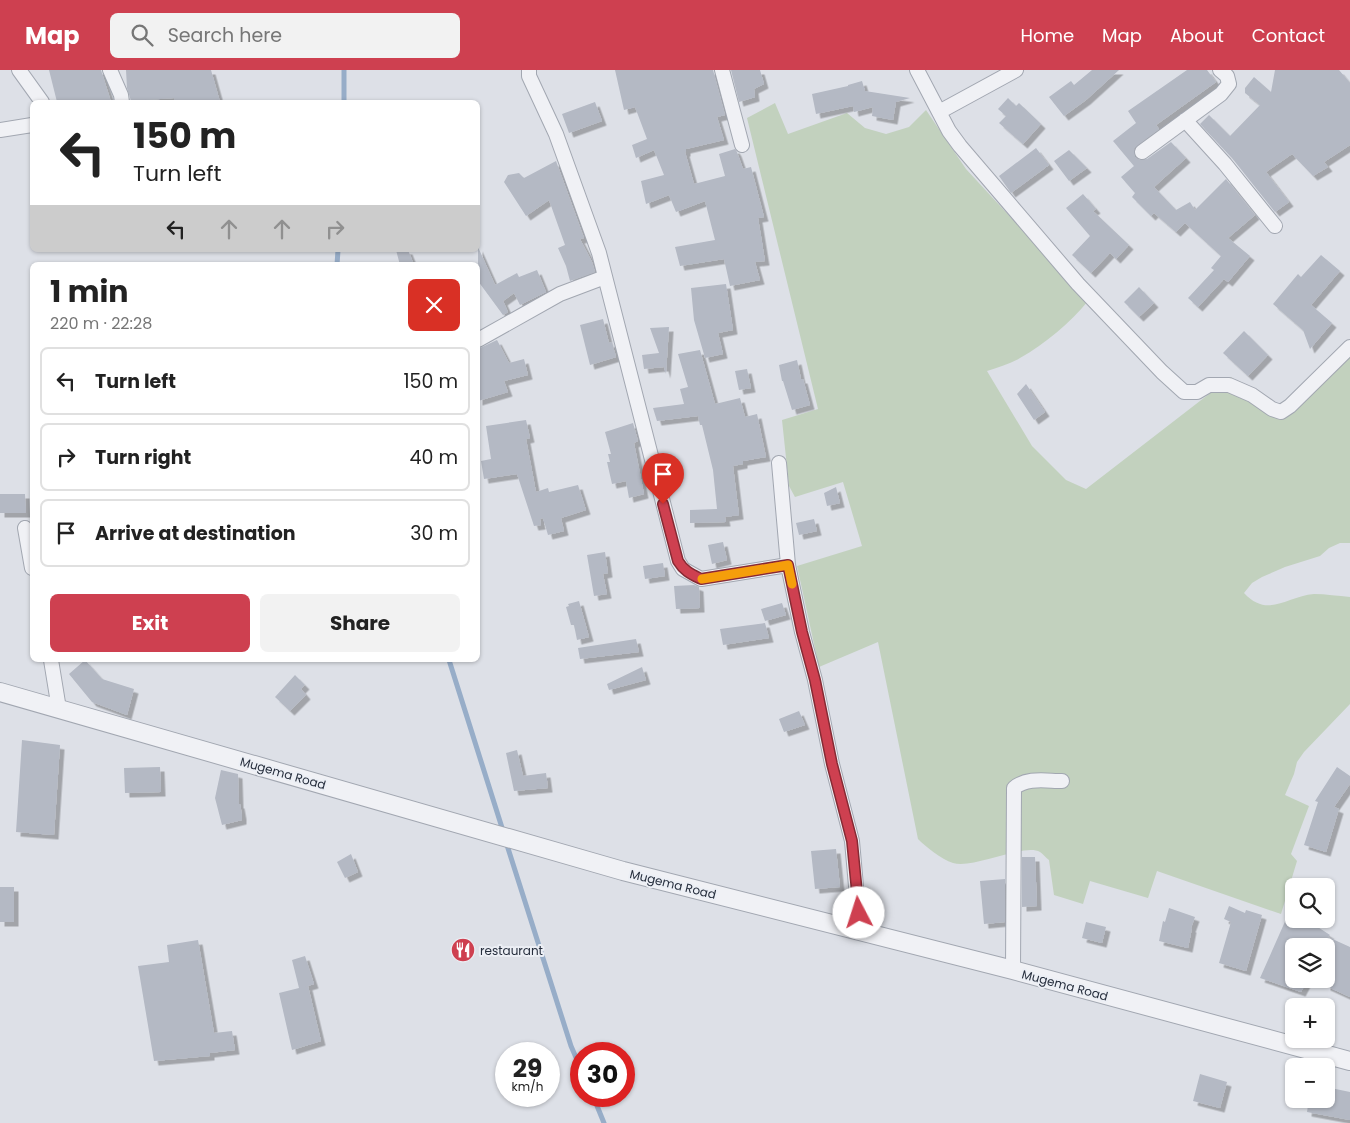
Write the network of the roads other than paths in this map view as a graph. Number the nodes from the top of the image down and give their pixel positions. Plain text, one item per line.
1 (19, 70) edge
2 (110, 70) edge
3 (529, 70) edge
4 (722, 70) edge
5 (917, 70) edge
6 (1016, 70) edge
7 (1220, 70) edge
8 (41, 100) edge
9 (122, 100) edge
10 (940, 112) junction
11 (1186, 120) junction
12 (30, 125) edge
13 (0, 130) edge
14 (742, 146) dead end
15 (1142, 152) dead end
16 (1275, 226) dead end
17 (605, 277) junction
18 (480, 339) edge
19 (1350, 347) edge
20 (779, 464) dead end
21 (25, 528) dead end
22 (30, 557) edge
23 (788, 565) junction
24 (50, 662) edge
25 (0, 692) edge
26 (60, 709) junction
27 (1062, 782) dead end
28 (860, 931) junction
29 (1012, 970) junction
30 (1350, 1061) edge

1 - 8 street
2 - 9 street
3 - 17 street
4 - 14 street
5 - 10 street
6 - 10 street
7 - 11 street
10 - 19 street
11 - 15 street
11 - 16 street
12 - 13 street
17 - 18 street
17 - 23 street
20 - 23 street
21 - 22 street
23 - 28 street
24 - 26 street
25 - 26 street, Mugema Road
26 - 28 street, Mugema Road
27 - 29 street
28 - 29 street, Mugema Road
29 - 30 street, Mugema Road

